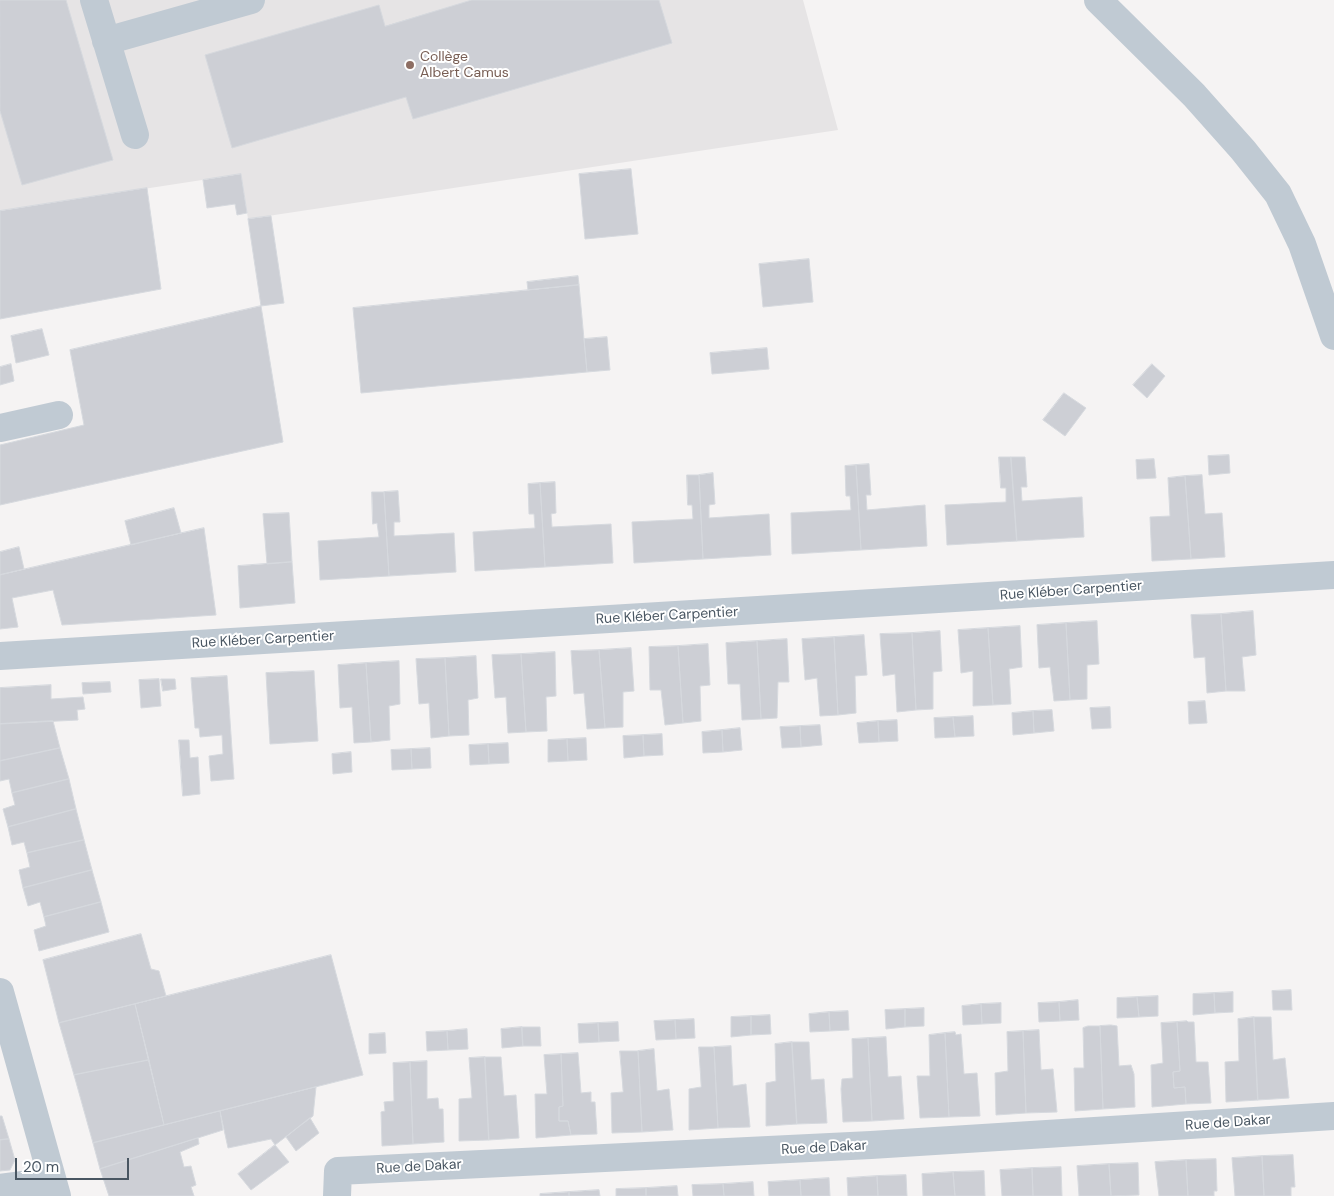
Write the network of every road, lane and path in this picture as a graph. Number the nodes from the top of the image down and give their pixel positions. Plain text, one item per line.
1 (94, 0) edge
2 (251, 0) edge
3 (1098, 0) edge
4 (106, 41) junction
5 (135, 135) dead end
6 (1334, 336) edge
7 (59, 415) dead end
8 (0, 428) edge
9 (1334, 575) edge
10 (0, 656) edge
11 (0, 992) edge
12 (1334, 1116) edge
13 (0, 1188) edge
14 (54, 1188) edge
15 (337, 1196) edge

1 - 4 street
2 - 4 street
3 - 6 street
4 - 5 street
7 - 8 street
9 - 10 street, Rue Kléber Carpentier
11 - 14 street
12 - 15 street, Rue de Dakar
13 - 14 street

